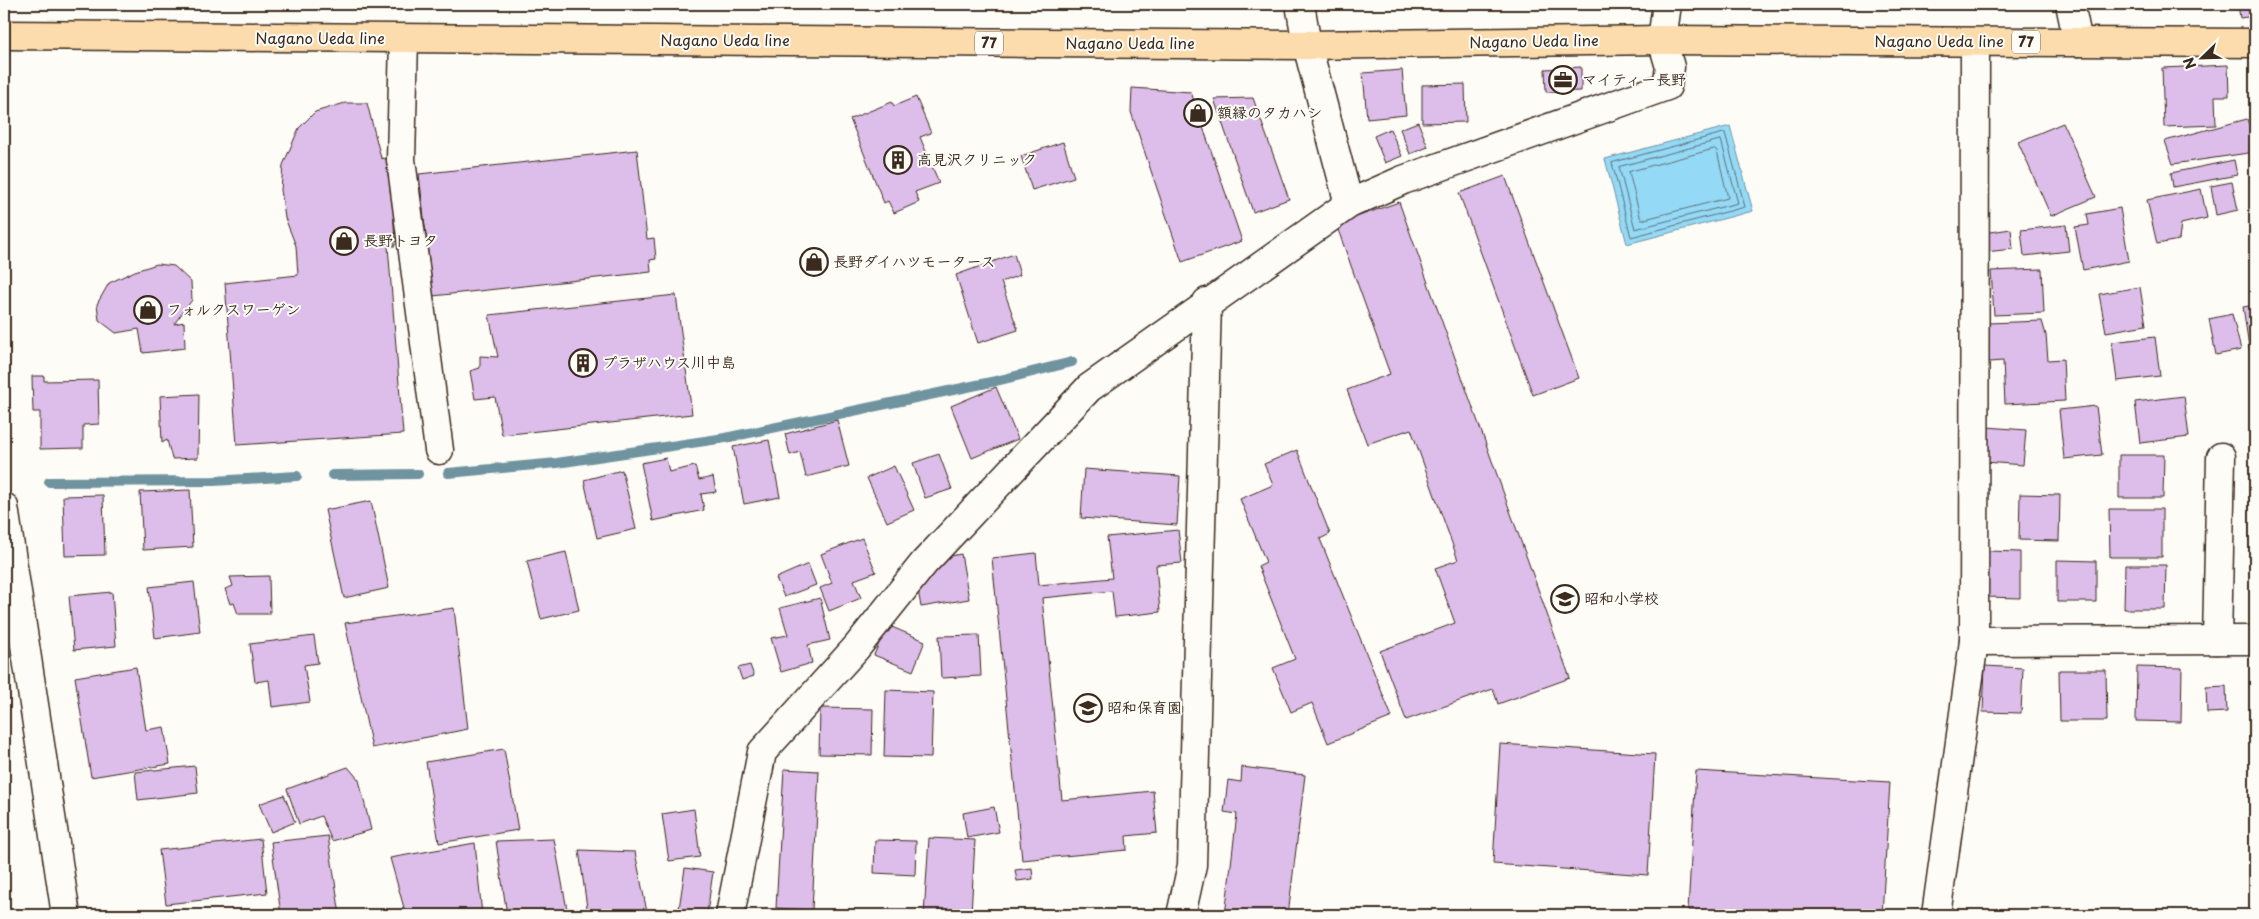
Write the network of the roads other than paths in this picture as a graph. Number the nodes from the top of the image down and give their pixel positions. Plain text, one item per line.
1 (1300, 4) edge
2 (1667, 4) edge
3 (2070, 4) edge
4 (4, 35) edge
5 (404, 39) junction
6 (1662, 40) junction
7 (2078, 42) junction
8 (1975, 43) junction
9 (2255, 43) edge
10 (1307, 45) junction
11 (1349, 204) junction
12 (1207, 302) junction
13 (439, 450) dead end
14 (2221, 457) dead end
15 (4, 507) edge
16 (2217, 640) junction
17 (2255, 640) edge
18 (1974, 641) junction
19 (66, 915) edge
20 (730, 915) edge
21 (1182, 915) edge
22 (1936, 915) edge

1 - 10 street
2 - 6 street
3 - 7 street
4 - 5 main road, Nagano Ueda line / 77
5 - 10 main road, Nagano Ueda line / 77
5 - 13 street
6 - 8 main road, Nagano Ueda line / 77
6 - 10 main road, Nagano Ueda line / 77
6 - 11 street
7 - 8 main road, Nagano Ueda line / 77
7 - 9 main road, Nagano Ueda line / 77
8 - 18 street
10 - 11 street
11 - 12 street
12 - 20 street
12 - 21 street
14 - 16 street
15 - 19 street
16 - 17 street
16 - 18 street
18 - 22 street

